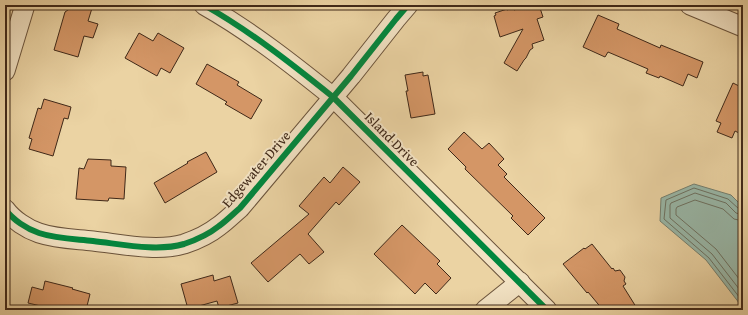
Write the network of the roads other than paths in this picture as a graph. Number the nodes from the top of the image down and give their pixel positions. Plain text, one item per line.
1 (25, 5) edge
2 (204, 5) edge
3 (408, 5) edge
4 (690, 5) edge
5 (743, 27) edge
6 (5, 71) edge
7 (333, 97) junction
8 (5, 209) edge
9 (520, 282) junction
10 (485, 310) edge
11 (547, 310) edge

1 - 6 street
2 - 7 street, Island Drive
3 - 7 street, Edgewater Drive
4 - 5 street
7 - 8 street, Edgewater Drive
7 - 9 street, Island Drive
9 - 10 street
9 - 11 street, Island Drive

